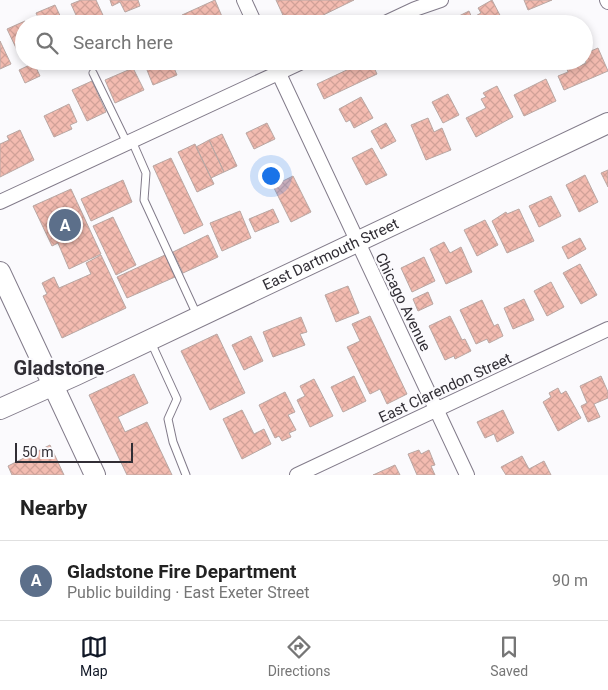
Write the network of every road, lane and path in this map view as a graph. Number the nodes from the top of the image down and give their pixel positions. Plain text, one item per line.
1 (244, 0) edge
2 (440, 0) edge
3 (420, 4) edge
4 (251, 15) edge
5 (400, 15) edge
6 (270, 70) edge
7 (277, 70) edge
8 (93, 73) dead end
9 (608, 123) edge
10 (130, 142) junction
11 (0, 202) edge
12 (356, 242) junction
13 (2, 283) edge
14 (198, 317) junction
15 (608, 329) edge
16 (150, 340) junction
17 (53, 385) junction
18 (0, 409) edge
19 (437, 410) junction
20 (95, 475) edge
21 (186, 475) edge
22 (297, 475) edge
23 (467, 475) edge

1 - 4 street
2 - 3 street
3 - 5 street
6 - 10 street
7 - 12 street, Chicago Avenue
8 - 10 lane
9 - 12 street, East Dartmouth Street
10 - 11 street
10 - 14 lane
12 - 14 street, East Dartmouth Street
12 - 19 street, Chicago Avenue
13 - 17 street
14 - 16 street, East Dartmouth Street
15 - 19 street, East Clarendon Street
16 - 17 street, East Dartmouth Street
16 - 21 lane
17 - 18 street, East Dartmouth Street
17 - 20 street
19 - 22 street, East Clarendon Street
19 - 23 street, Chicago Avenue

